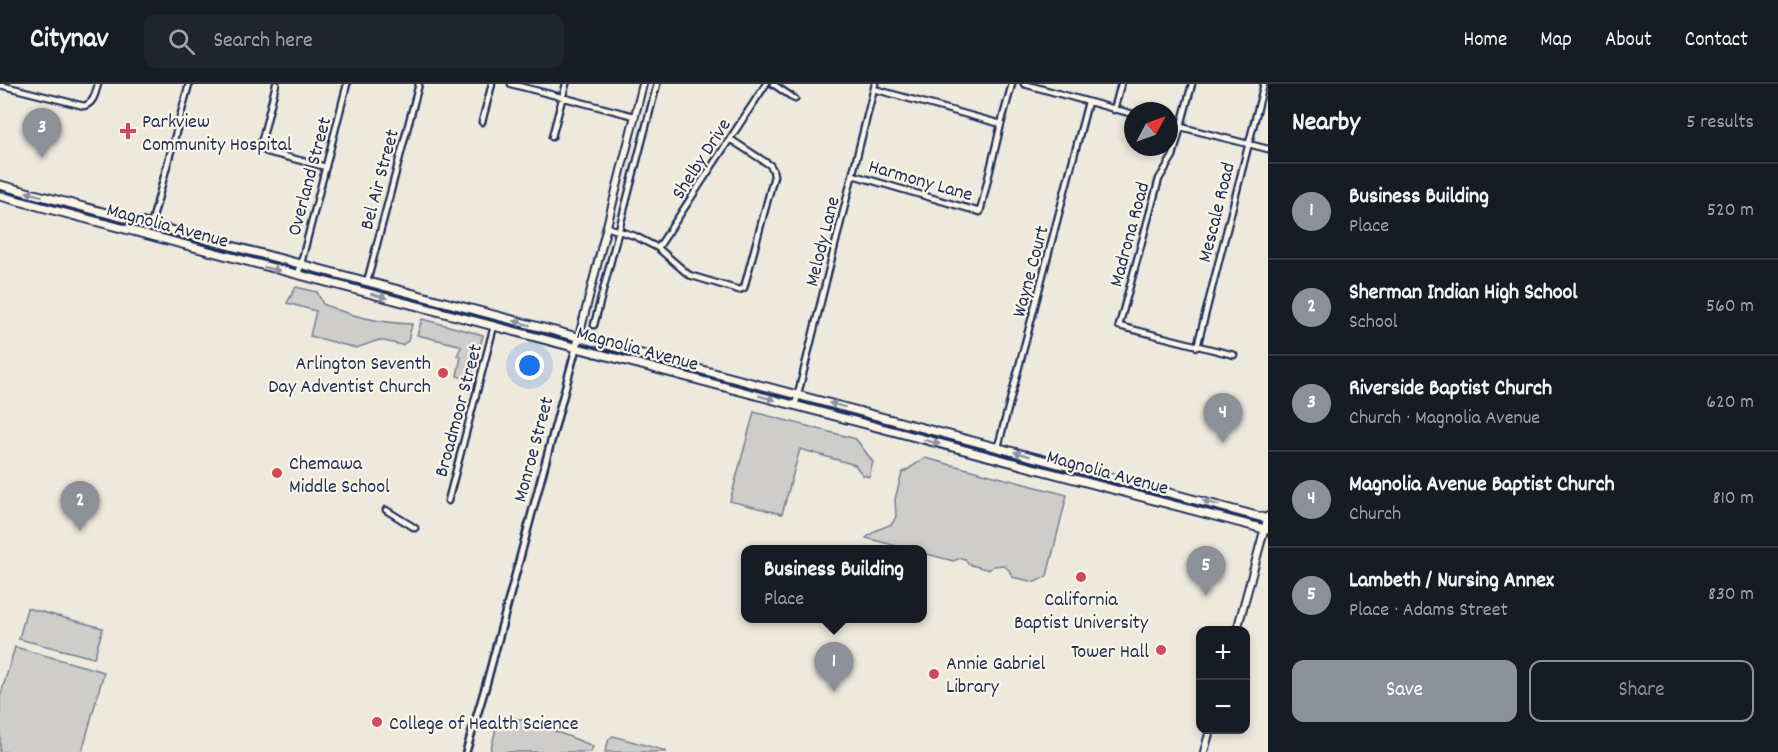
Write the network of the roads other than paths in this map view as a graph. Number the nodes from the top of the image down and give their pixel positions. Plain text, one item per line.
1 (98, 84) edge
2 (189, 84) edge
3 (276, 84) edge
4 (347, 84) edge
5 (419, 84) edge
6 (492, 84) edge
7 (511, 84) edge
8 (566, 84) edge
9 (643, 84) edge
10 (657, 84) edge
11 (766, 84) edge
12 (773, 84) edge
13 (1012, 84) edge
14 (1024, 84) edge
15 (1120, 84) edge
16 (1192, 84) edge
17 (1264, 84) edge
18 (0, 85) edge
19 (874, 87) edge
20 (562, 97) junction
21 (795, 99) dead end
22 (1088, 102) junction
23 (1114, 110) junction
24 (1124, 112) edge
25 (634, 116) junction
26 (482, 122) dead end
27 (1001, 124) junction
28 (1180, 126) junction
29 (552, 137) dead end
30 (730, 139) junction
31 (1248, 144) junction
32 (1268, 149) edge
33 (326, 167) junction
34 (853, 175) junction
35 (0, 185) edge
36 (0, 196) edge
37 (68, 203) junction
38 (64, 213) junction
39 (152, 225) junction
40 (606, 227) junction
41 (618, 231) junction
42 (658, 248) junction
43 (300, 264) junction
44 (298, 275) junction
45 (367, 282) junction
46 (594, 325) dead end
47 (494, 326) junction
48 (579, 338) junction
49 (1197, 347) junction
50 (576, 348) junction
51 (1234, 355) dead end
52 (798, 395) junction
53 (795, 406) junction
54 (998, 447) junction
55 (995, 458) junction
56 (448, 501) dead end
57 (386, 510) dead end
58 (1268, 518) edge
59 (415, 528) dead end
60 (1266, 530) edge
61 (1238, 626) edge
62 (1209, 734) edge
63 (466, 752) edge
64 (1204, 752) edge

1 - 18 street
2 - 39 street
3 - 33 street
4 - 33 street, Overland Street
5 - 45 street, Bel Air Street
6 - 26 street
7 - 20 street
8 - 20 street
9 - 25 main road, Monroe Street
10 - 41 street
11 - 30 street, Shelby Drive
12 - 21 street
13 - 27 street
14 - 22 street
15 - 23 street
16 - 28 street, Madrona Road
17 - 31 street, Mescale Road
19 - 27 street
19 - 34 street, Melody Lane
20 - 25 street
20 - 29 street
22 - 23 street
22 - 54 street, Wayne Court
23 - 24 street
25 - 40 main road, Monroe Street
27 - 34 street, Harmony Lane
28 - 31 street
28 - 49 street, Madrona Road
30 - 42 street, Shelby Drive
30 - 42 street
31 - 32 street
31 - 49 street, Mescale Road
33 - 43 street, Overland Street
34 - 52 street, Melody Lane
37 -> 35 main road, Magnolia Avenue
36 - 38 main road, Magnolia Avenue
37 - 38 main road
37 - 39 main road, Magnolia Avenue
38 -> 44 main road, Magnolia Avenue
39 - 43 main road, Magnolia Avenue
40 - 41 street
40 - 48 main road, Monroe Street
41 - 42 street
41 - 46 street
43 - 44 street, Overland Street
43 - 45 main road, Magnolia Avenue
44 -> 47 main road, Magnolia Avenue
48 -> 45 main road, Magnolia Avenue
47 - 50 main road, Magnolia Avenue
47 - 56 street, Broadmoor Street
48 - 50 main road, Monroe Street
48 - 52 main road, Magnolia Avenue
49 - 51 street
50 -> 53 main road, Magnolia Avenue
50 - 63 street, Monroe Street
52 - 53 street, Melody Lane
54 -> 52 main road, Magnolia Avenue
53 -> 55 main road, Magnolia Avenue
54 - 55 main road
58 -> 54 main road, Magnolia Avenue
55 - 60 main road, Magnolia Avenue
57 - 59 street
58 - 60 main road
60 - 61 main road
62 - 64 main road

